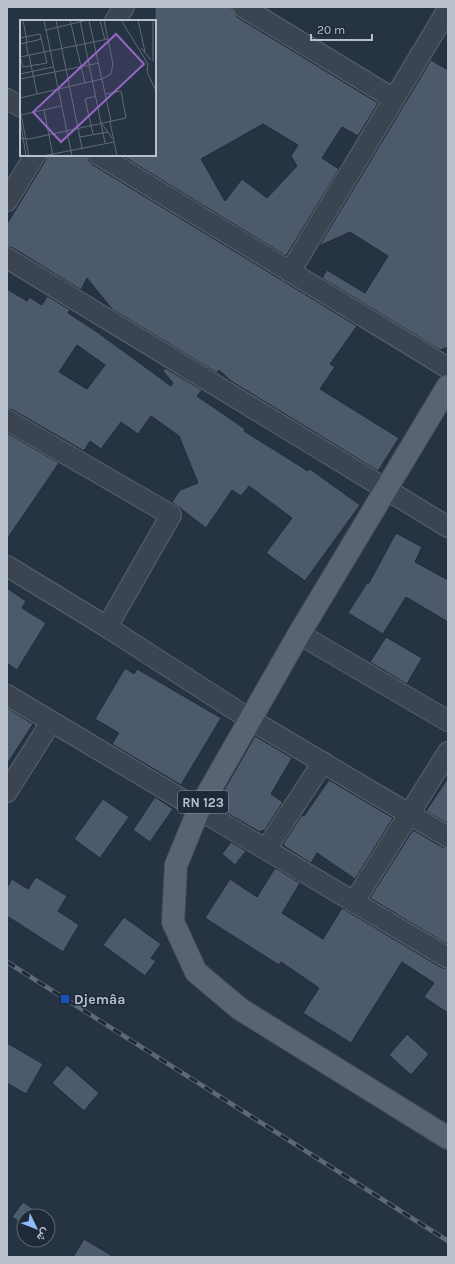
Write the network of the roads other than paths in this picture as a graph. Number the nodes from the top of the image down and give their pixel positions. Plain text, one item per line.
1 (124, 7) edge
2 (243, 7) edge
3 (448, 8) edge
4 (116, 20) edge
5 (7, 99) edge
6 (394, 99) junction
7 (20, 106) edge
8 (34, 156) edge
9 (101, 156) edge
10 (7, 201) edge
11 (7, 258) edge
12 (290, 272) junction
13 (448, 368) edge
14 (448, 386) edge
15 (7, 420) edge
16 (387, 490) junction
17 (448, 527) edge
18 (7, 566) edge
19 (107, 627) junction
20 (299, 634) junction
21 (7, 695) edge
22 (251, 720) junction
23 (448, 721) edge
24 (51, 722) junction
25 (448, 752) edge
26 (323, 762) junction
27 (7, 792) edge
28 (200, 809) junction
29 (409, 813) junction
30 (448, 837) edge
31 (266, 849) junction
32 (354, 902) junction
33 (448, 958) edge
34 (448, 1138) edge

1 - 4 street
2 - 6 street
3 - 6 street
5 - 7 street
6 - 12 street
8 - 10 street
9 - 12 street
11 - 16 street
12 - 13 street
14 - 16 main road, RN 123
15 - 19 street
16 - 17 street
16 - 20 main road, RN 123
18 - 19 street
19 - 22 street
20 - 22 main road, RN 123
20 - 23 street
21 - 24 street
22 - 26 street
22 - 28 main road, RN 123
24 - 27 street
24 - 28 street
25 - 29 street
26 - 29 street
26 - 31 street
28 - 31 street
28 - 34 main road, RN 123
29 - 30 street
29 - 32 street
31 - 32 street
32 - 33 street

